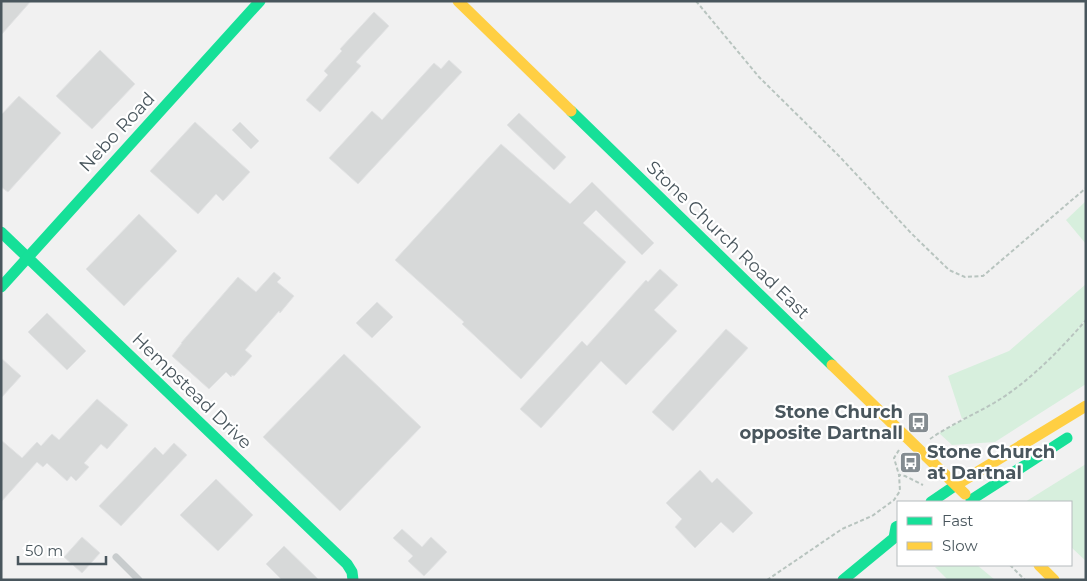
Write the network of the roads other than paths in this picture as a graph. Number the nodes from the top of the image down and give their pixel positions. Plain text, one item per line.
1 (260, 1) edge
2 (458, 1) edge
3 (1, 232) edge
4 (28, 258) junction
5 (1, 287) edge
6 (1086, 406) edge
7 (1078, 431) dead end
8 (956, 485) junction
9 (932, 501) edge
10 (971, 501) edge
11 (896, 538) edge
12 (116, 557) dead end
13 (1040, 566) edge
14 (139, 580) edge
15 (353, 580) edge
16 (843, 580) edge
17 (1054, 580) edge

1 - 4 main road, Nebo Road
2 - 8 main road, Stone Church Road East
3 - 4 main road, Hempstead Drive
4 - 5 main road, Nebo Road
4 - 15 main road, Hempstead Drive
6 - 8 main road
7 - 10 main road
8 - 9 main road
8 - 10 main road, Stone Church Road East
11 - 16 main road
12 - 14 lane
13 - 17 main road

